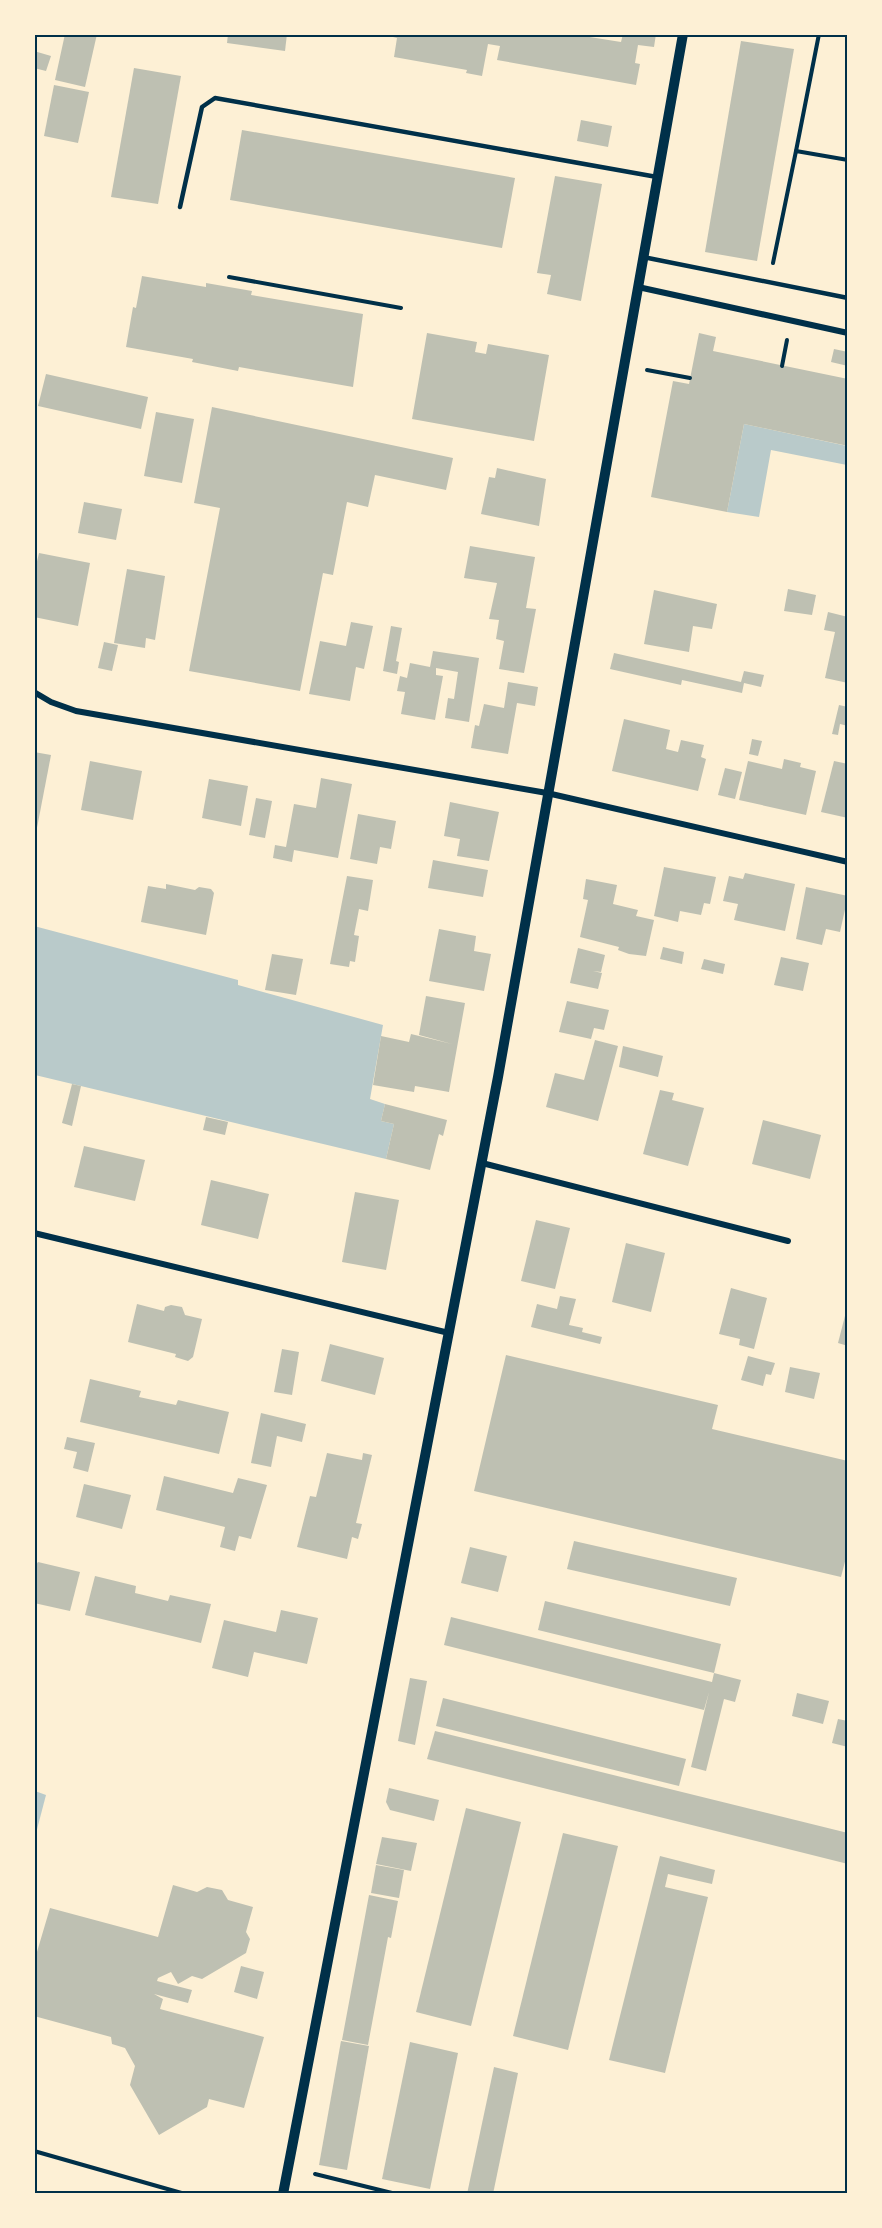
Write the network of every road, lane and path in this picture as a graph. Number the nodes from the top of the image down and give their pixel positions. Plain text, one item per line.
1 (683, 34) edge
2 (819, 34) edge
3 (796, 151) junction
4 (848, 160) edge
5 (657, 177) junction
6 (180, 207) dead end
7 (643, 257) junction
8 (229, 277) dead end
9 (769, 282) junction
10 (638, 287) junction
11 (848, 298) edge
12 (401, 308) dead end
13 (848, 333) edge
14 (788, 335) dead end
15 (782, 366) dead end
16 (646, 370) dead end
17 (690, 378) dead end
18 (34, 692) edge
19 (547, 793) junction
20 (848, 862) edge
21 (482, 1163) junction
22 (34, 1233) edge
23 (788, 1241) dead end
24 (449, 1333) junction
25 (34, 2151) edge
26 (315, 2174) dead end
27 (185, 2193) edge
28 (283, 2193) edge
29 (396, 2193) edge

1 - 5 street
2 - 3 path
3 - 4 path
3 - 9 path
5 - 6 lane
5 - 7 street
7 - 9 lane
7 - 10 street
8 - 12 path
9 - 11 lane
10 - 13 street
10 - 19 street
14 - 15 path
16 - 17 path
18 - 19 street
19 - 20 street
19 - 21 street
21 - 23 street
21 - 24 street
22 - 24 street
24 - 28 street
25 - 27 path
26 - 29 path

